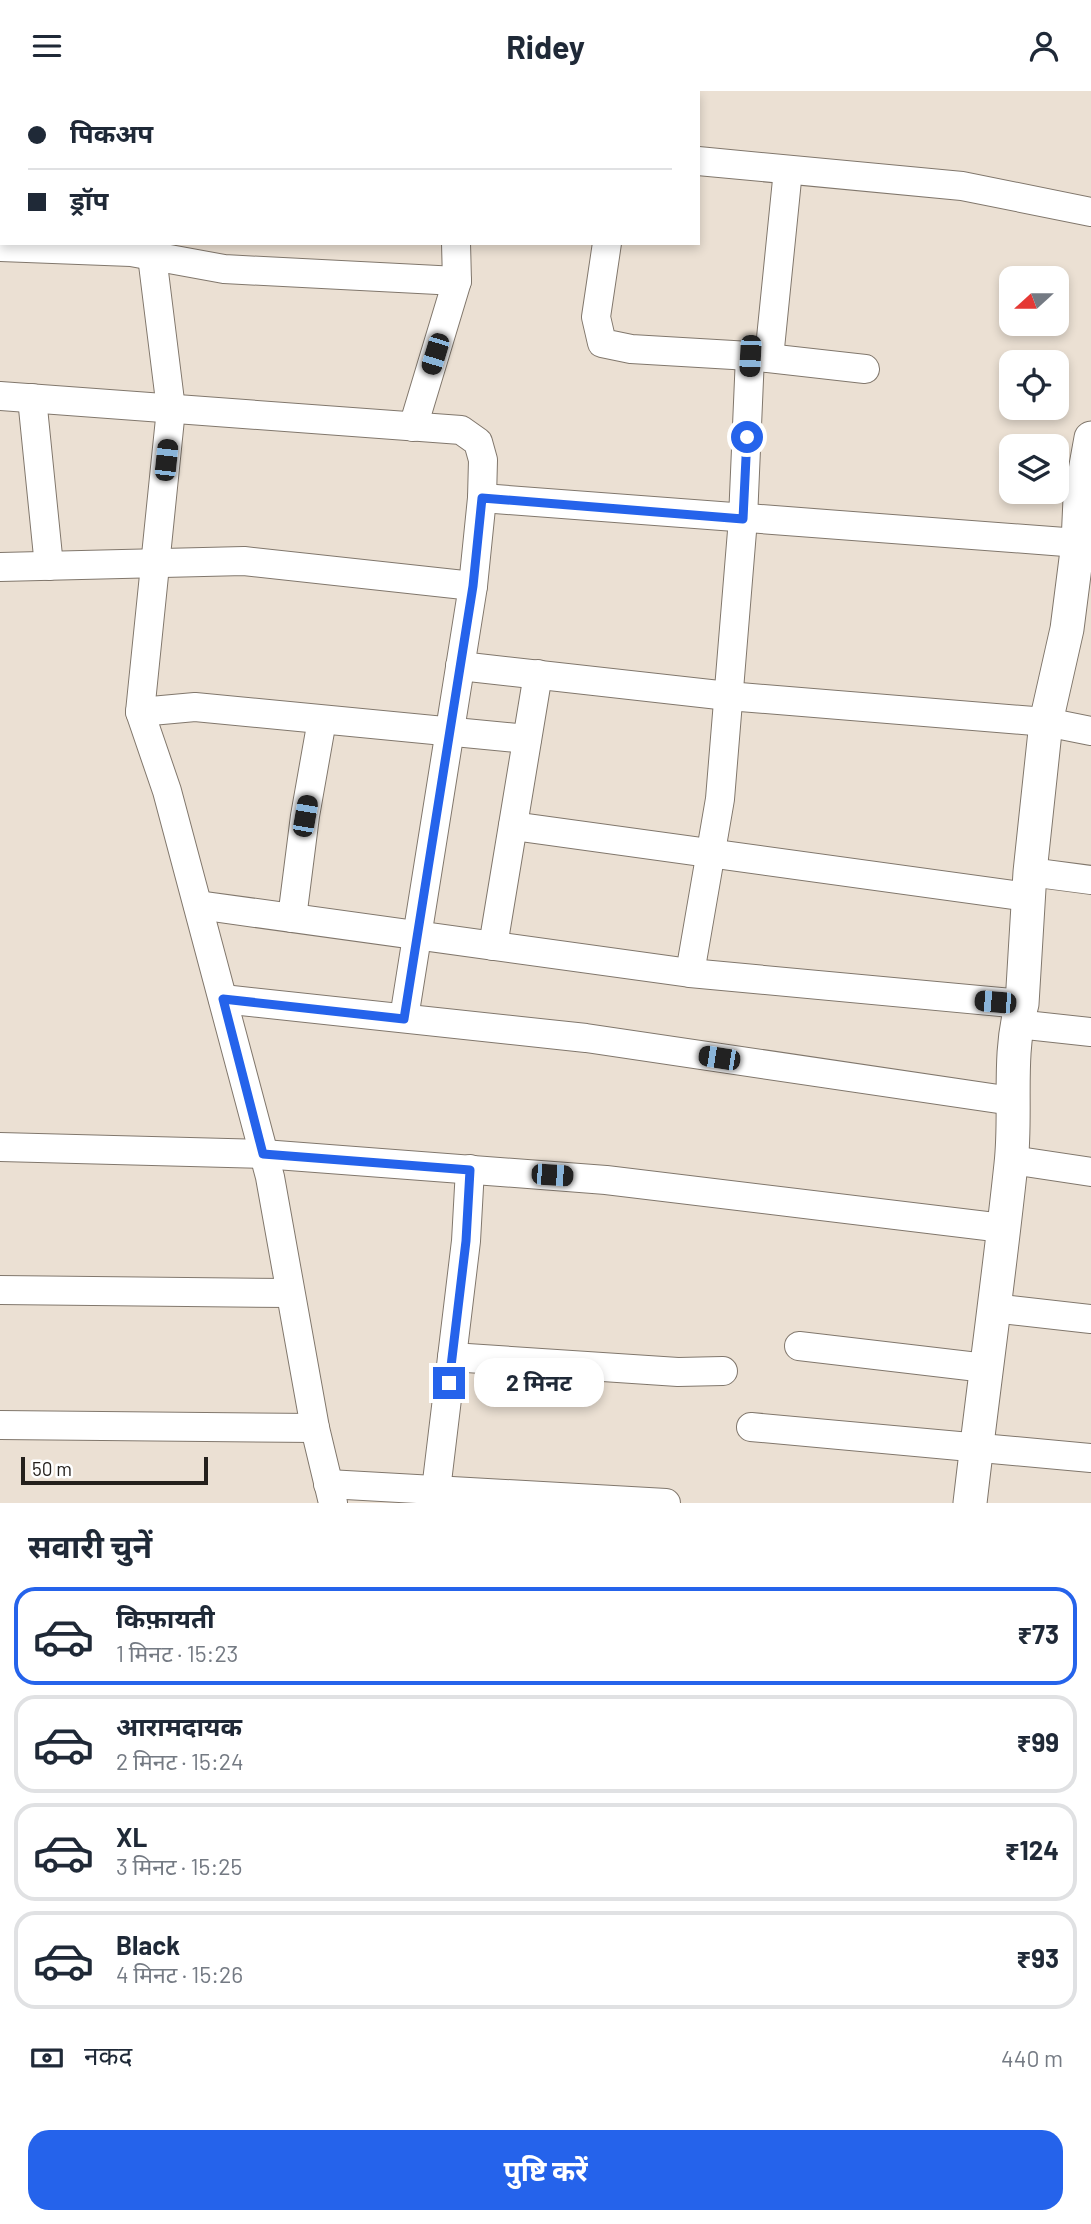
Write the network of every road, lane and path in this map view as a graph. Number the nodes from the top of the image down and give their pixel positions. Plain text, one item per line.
1 (700, 161) edge
2 (788, 170) junction
3 (1091, 212) edge
4 (456, 245) edge
5 (607, 245) edge
6 (0, 247) edge
7 (152, 256) junction
8 (457, 281) junction
9 (760, 357) junction
10 (866, 369) dead end
11 (0, 395) edge
12 (32, 398) junction
13 (171, 409) junction
14 (413, 427) junction
15 (1091, 438) edge
16 (482, 498) junction
17 (1085, 501) edge
18 (743, 519) junction
19 (1079, 543) junction
20 (156, 563) junction
21 (49, 566) junction
22 (0, 567) edge
23 (473, 586) junction
24 (460, 666) junction
25 (538, 674) junction
26 (729, 696) junction
27 (140, 712) junction
28 (322, 720) junction
29 (1046, 722) junction
30 (1091, 731) edge
31 (449, 733) junction
32 (527, 739) junction
33 (513, 826) junction
34 (711, 853) junction
35 (1091, 880) edge
36 (1029, 884) junction
37 (198, 905) junction
38 (292, 918) junction
39 (417, 936) junction
40 (493, 946) junction
41 (690, 973) junction
42 (223, 999) junction
43 (1019, 1014) junction
44 (404, 1019) junction
45 (1091, 1032) edge
46 (1012, 1101) junction
47 (0, 1147) edge
48 (263, 1154) junction
49 (1012, 1160) junction
50 (470, 1170) junction
51 (1091, 1173) edge
52 (1003, 1228) junction
53 (0, 1290) edge
54 (290, 1293) junction
55 (993, 1308) junction
56 (1091, 1319) edge
57 (799, 1346) dead end
58 (452, 1357) junction
59 (986, 1368) junction
60 (723, 1371) dead end
61 (0, 1425) edge
62 (751, 1427) dead end
63 (315, 1429) junction
64 (977, 1446) junction
65 (1091, 1458) edge
66 (436, 1490) junction
67 (330, 1493) edge
68 (470, 1497) edge
69 (598, 1501) edge
70 (666, 1503) edge
71 (970, 1503) edge

1 - 2 street
2 - 3 street
2 - 9 street
4 - 8 street
5 - 9 street
6 - 7 street
7 - 8 street
7 - 13 street
8 - 14 street
9 - 10 street
9 - 18 street
11 - 12 street
12 - 13 street
12 - 21 street
13 - 14 street
13 - 20 street
14 - 16 street
15 - 17 street
16 - 18 street
16 - 23 street
17 - 19 street
18 - 19 street
18 - 26 street
19 - 29 street
20 - 21 street
20 - 23 street
20 - 27 street
21 - 22 street
23 - 24 street
24 - 25 street
24 - 31 street
25 - 26 street
25 - 32 street
26 - 29 street
26 - 34 street
27 - 28 street
27 - 37 street
28 - 31 street
28 - 38 street
29 - 30 street
29 - 36 street
31 - 32 street
31 - 39 street
32 - 33 street
33 - 34 street
33 - 40 street
34 - 36 street
34 - 41 street
35 - 36 street
36 - 43 street
37 - 38 street
37 - 42 street
38 - 39 street
39 - 40 street
39 - 44 street
40 - 41 street
41 - 43 street
42 - 44 street
42 - 48 street
43 - 45 street
43 - 46 street
44 - 46 street
46 - 49 street
47 - 48 street
48 - 50 street
48 - 54 street
49 - 51 street
49 - 52 street
50 - 52 street
50 - 58 street
52 - 55 street
53 - 54 street
54 - 63 street
55 - 56 street
55 - 59 street
57 - 59 street
58 - 60 street
58 - 66 street
59 - 64 street
61 - 63 street
62 - 64 street
63 - 67 street
64 - 65 street
64 - 71 street
66 - 67 street
66 - 68 street
68 - 69 street
69 - 70 street

